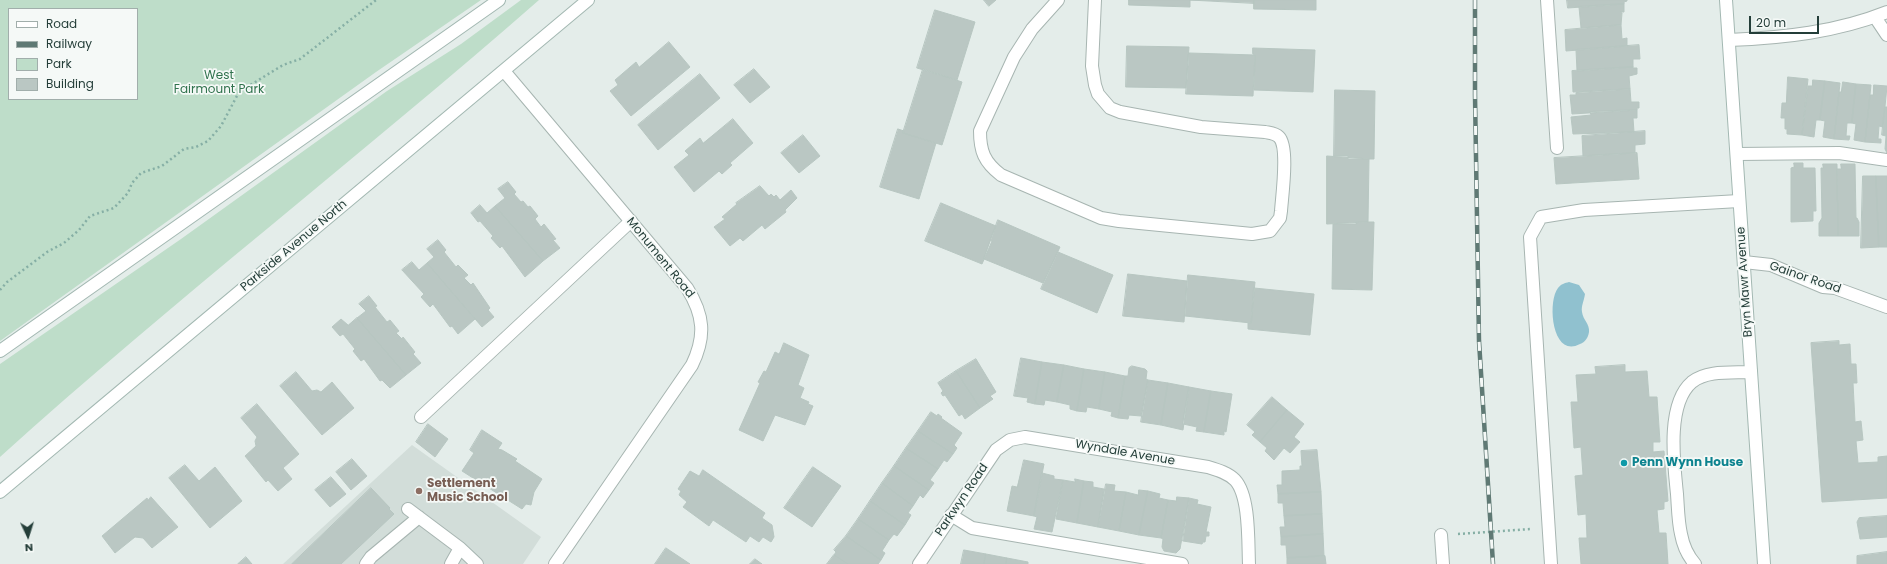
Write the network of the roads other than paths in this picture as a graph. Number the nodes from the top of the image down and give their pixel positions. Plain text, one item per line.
1 (499, 0) edge
2 (588, 0) edge
3 (1058, 0) edge
4 (1094, 0) edge
5 (1547, 0) edge
6 (1726, 0) edge
7 (1887, 12) edge
8 (1875, 17) junction
9 (1887, 35) edge
10 (1729, 40) junction
11 (504, 71) junction
12 (1557, 148) dead end
13 (1737, 154) junction
14 (1887, 160) edge
15 (1739, 201) junction
16 (631, 222) junction
17 (1744, 262) junction
18 (1887, 307) edge
19 (0, 351) edge
20 (1751, 372) junction
21 (421, 417) dead end
22 (1010, 440) joint
23 (0, 492) edge
24 (408, 509) dead end
25 (951, 516) junction
26 (419, 517) junction
27 (1441, 535) road end
28 (460, 548) junction
29 (366, 564) edge
30 (452, 564) edge
31 (477, 564) edge
32 (555, 564) edge
33 (919, 564) edge
34 (1182, 564) edge
35 (1250, 564) edge
36 (1443, 564) edge
37 (1552, 564) edge
38 (1696, 564) edge
39 (1764, 564) edge

1 - 19 street
2 - 11 street, Parkside Avenue North
3 - 4 street
5 - 12 street
6 - 10 street, Bryn Mawr Avenue
7 - 8 street
8 - 9 street
8 - 10 street
10 - 13 street, Bryn Mawr Avenue
11 - 16 street, Monument Road
11 - 23 street, Parkside Avenue North
13 - 14 street
13 - 15 street, Bryn Mawr Avenue
15 - 17 street, Bryn Mawr Avenue
15 - 37 street
16 - 21 street
16 - 32 street, Monument Road
17 - 18 street, Gainor Road
17 - 20 street, Bryn Mawr Avenue
20 - 38 street
20 - 39 street, Bryn Mawr Avenue
22 - 25 street, Parkwyn Road
22 - 35 street, Wyndale Avenue
24 - 26 street
25 - 33 street, Parkwyn Road
25 - 34 street
26 - 28 street
26 - 29 street
27 - 36 street
28 - 30 street
28 - 31 street

